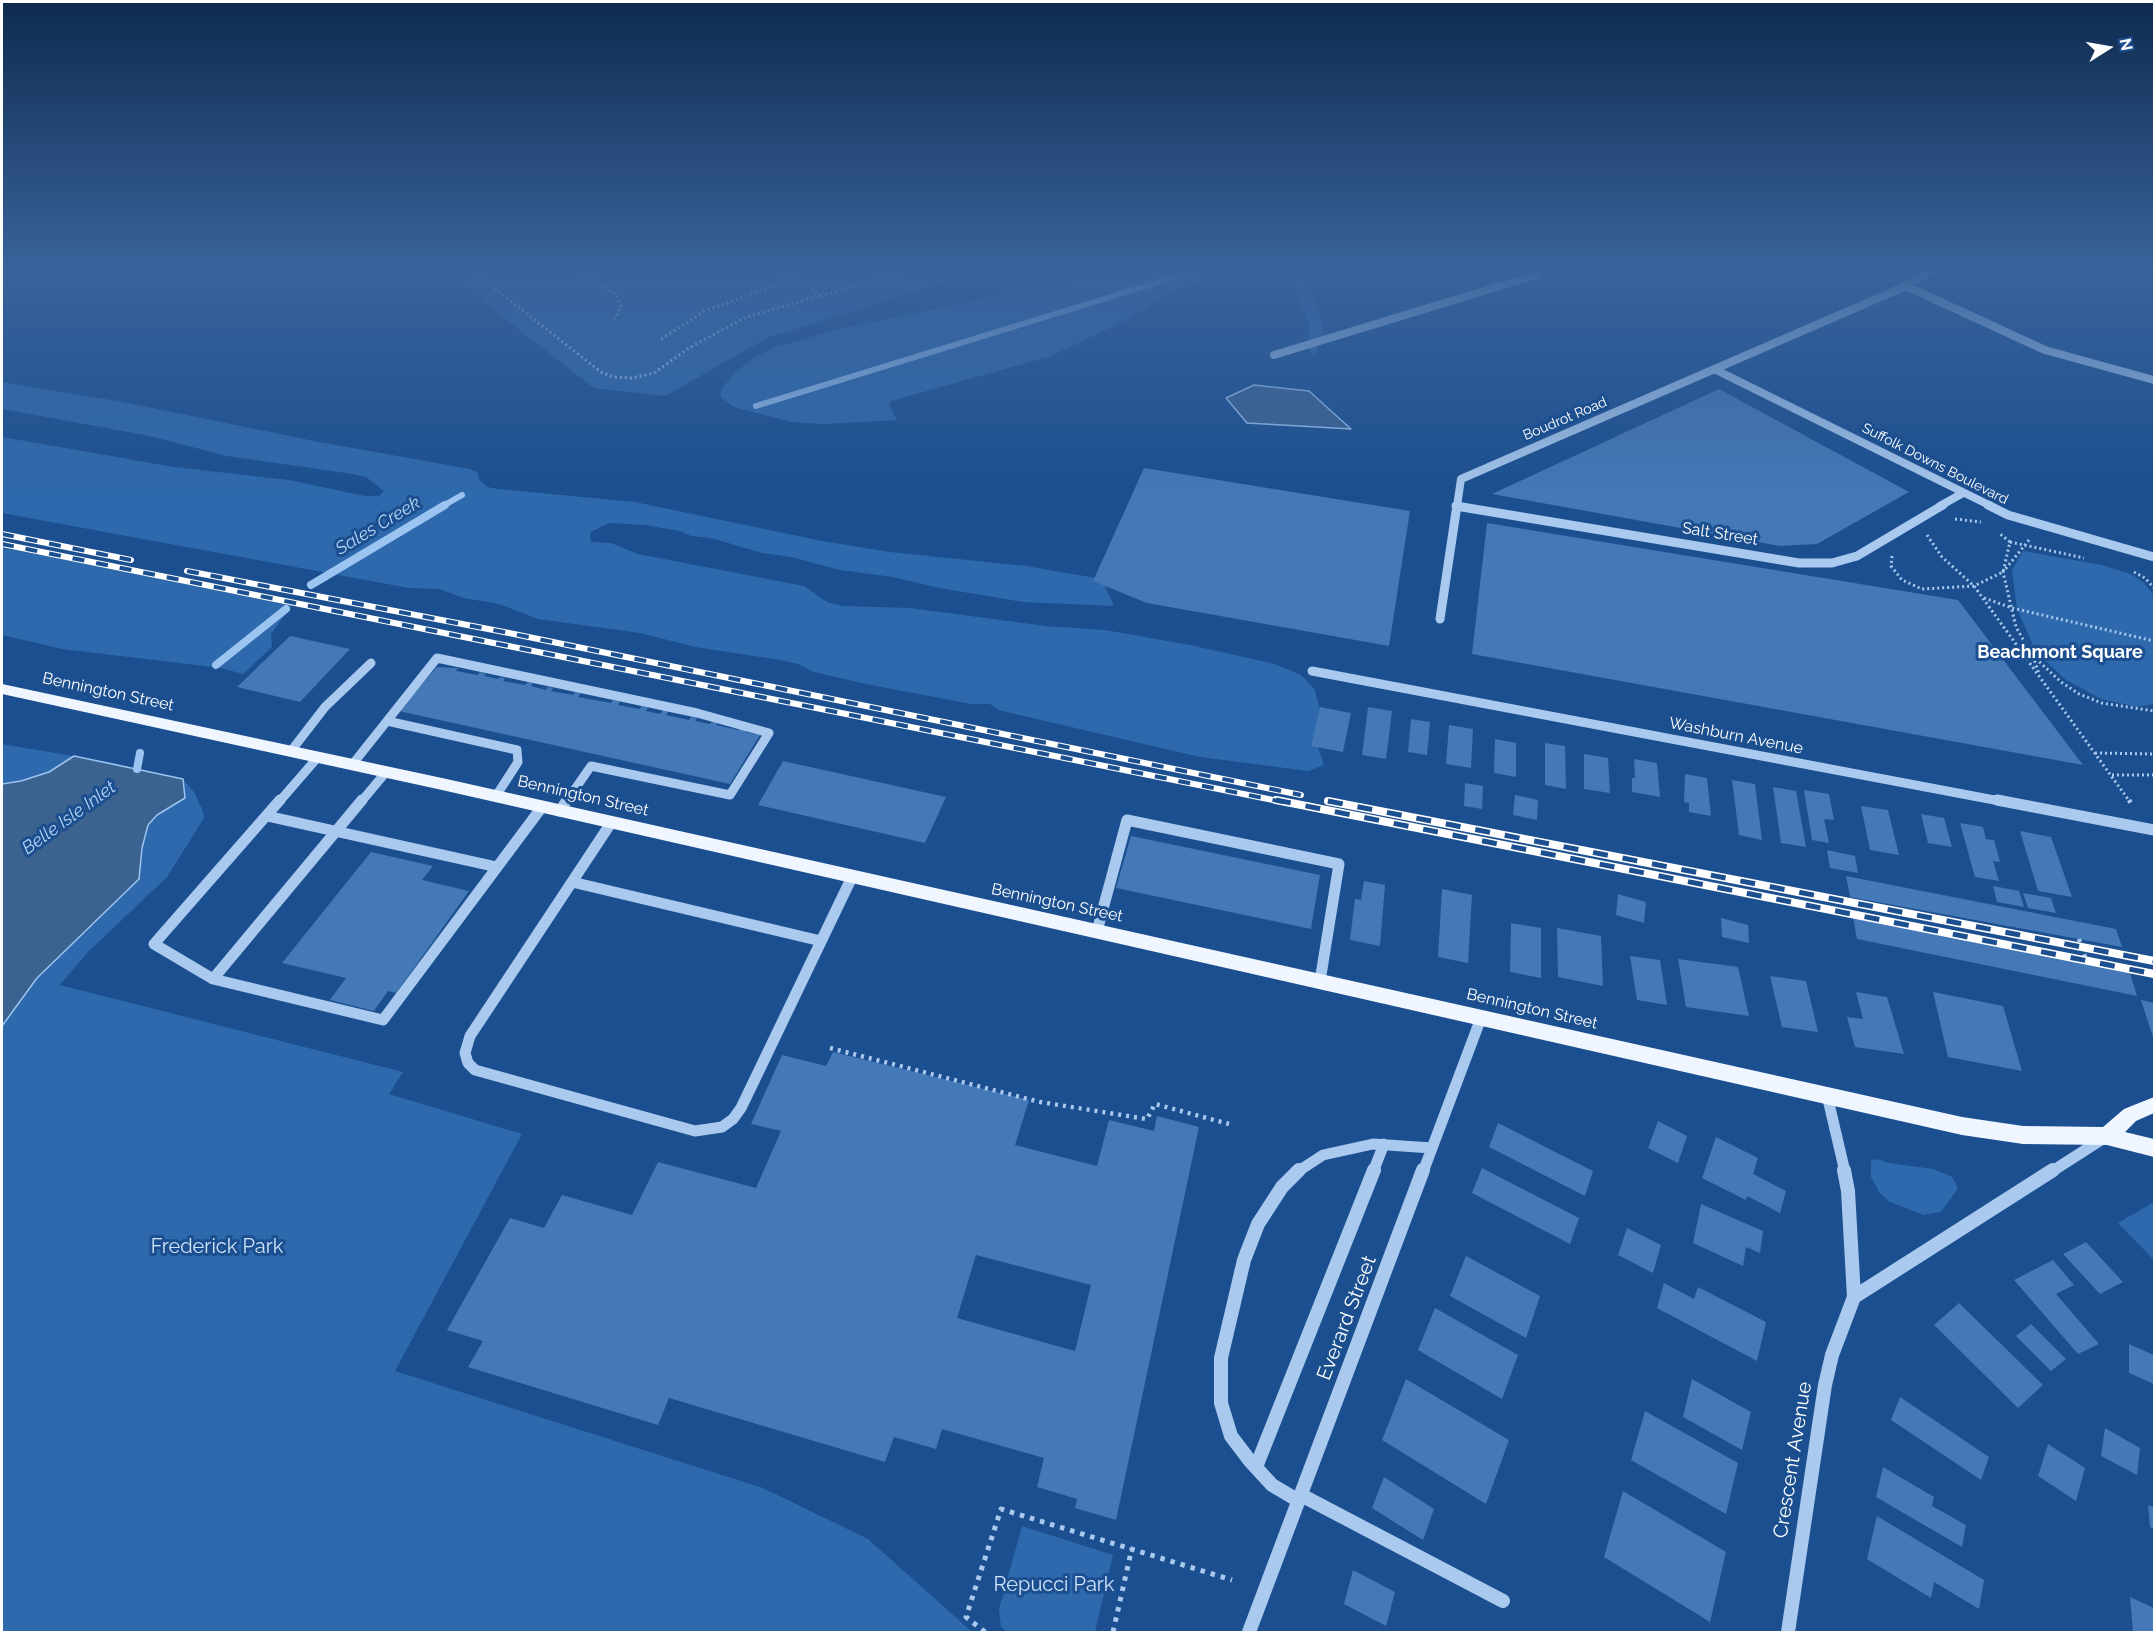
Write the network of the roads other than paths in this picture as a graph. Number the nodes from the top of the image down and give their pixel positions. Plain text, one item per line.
1 (1303, 346) edge
2 (1767, 346) edge
3 (2037, 346) edge
4 (1274, 355) dead end
5 (1714, 369) junction
6 (2154, 380) edge
7 (1963, 493) junction
8 (1456, 506) junction
9 (2154, 556) edge
10 (1440, 619) dead end
11 (371, 663) dead end
12 (1312, 671) dead end
13 (2, 689) edge
14 (387, 722) junction
15 (291, 751) junction
16 (318, 757) junction
17 (352, 765) junction
18 (386, 772) junction
19 (496, 796) junction
20 (542, 807) junction
21 (560, 811) junction
22 (267, 816) junction
23 (611, 823) junction
24 (2154, 830) edge
25 (337, 831) junction
26 (497, 867) junction
27 (852, 877) junction
28 (572, 882) junction
29 (1097, 932) junction
30 (821, 941) junction
31 (213, 979) junction
32 (1320, 981) junction
33 (1481, 1018) junction
34 (1827, 1095) junction
35 (2154, 1105) edge
36 (2107, 1136) junction
37 (1384, 1144) junction
38 (1432, 1148) junction
39 (2154, 1148) edge
40 (1854, 1297) junction
41 (1256, 1467) junction
42 (1300, 1498) junction
43 (1503, 1601) dead end
44 (1249, 1632) edge
45 (1788, 1632) edge

1 - 4 street
2 - 5 street, Boudrot Road
3 - 6 street
5 - 7 street, Suffolk Downs Boulevard
5 - 8 street, Boudrot Road
7 - 8 street, Salt Street
7 - 9 street, Suffolk Downs Boulevard
8 - 10 street
11 - 15 street
12 - 24 street, Washburn Avenue
13 - 15 main road, Bennington Street
14 - 17 street
14 - 19 street
14 - 21 street
15 - 16 main road, Bennington Street
16 - 17 main road, Bennington Street
16 - 22 street
17 - 18 main road, Bennington Street
18 - 19 main road, Bennington Street
18 - 25 street
19 - 20 main road, Bennington Street
20 - 21 main road, Bennington Street
20 - 26 street
21 - 23 main road, Bennington Street
22 - 25 street
22 - 31 street
23 - 27 main road, Bennington Street
23 - 28 street
25 - 26 street
25 - 31 street
26 - 31 street
27 - 29 main road, Bennington Street
27 - 30 street
28 - 30 street
28 - 30 street
29 - 32 main road, Bennington Street
29 - 32 street
32 - 33 main road, Bennington Street
33 - 34 main road, Bennington Street
33 - 38 street, Everard Street
34 - 36 main road, Bennington Street
34 - 40 street, Crescent Avenue
35 - 36 main road
36 - 39 main road, Bennington Street
36 - 40 street
37 - 38 street
37 - 41 street
37 - 41 street
38 - 42 street, Everard Street
40 - 45 street, Crescent Avenue
41 - 42 street
42 - 43 street
42 - 44 street, Everard Street

